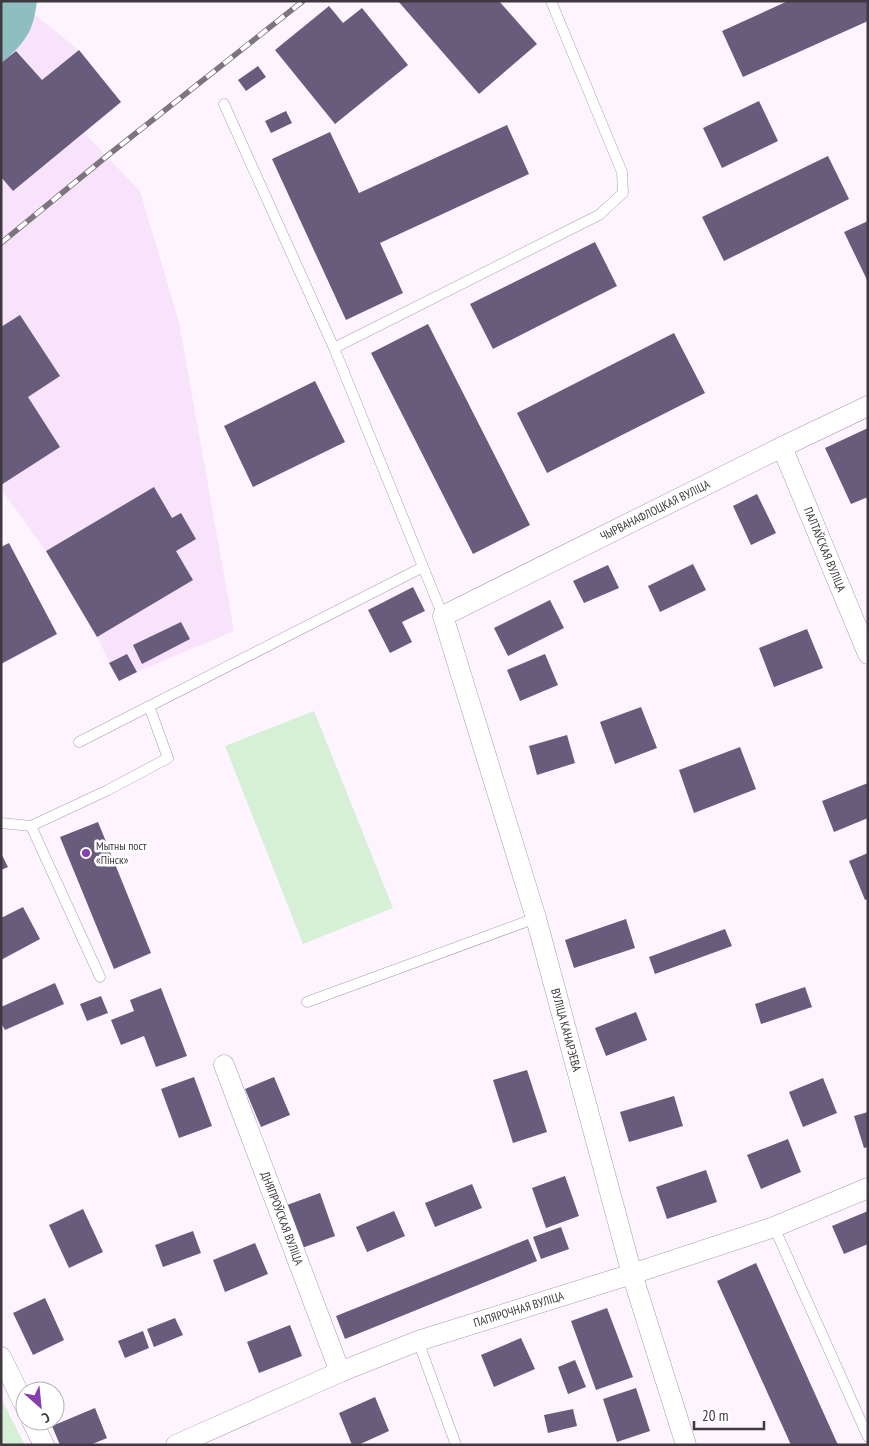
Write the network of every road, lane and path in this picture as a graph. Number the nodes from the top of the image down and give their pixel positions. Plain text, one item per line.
1 (551, 1) edge
2 (224, 104) dead end
3 (334, 348) junction
4 (868, 406) edge
5 (782, 447) junction
6 (423, 567) junction
7 (443, 616) junction
8 (868, 654) edge
9 (149, 706) junction
10 (79, 742) dead end
11 (1, 823) edge
12 (31, 826) junction
13 (536, 918) junction
14 (100, 977) dead end
15 (307, 1002) dead end
16 (224, 1065) dead end
17 (868, 1188) edge
18 (774, 1227) junction
19 (632, 1274) junction
20 (418, 1341) junction
21 (1, 1356) edge
22 (340, 1372) junction
23 (15, 1385) edge
24 (37, 1431) edge
25 (868, 1437) edge
26 (44, 1445) edge
27 (176, 1445) edge
28 (456, 1445) edge
29 (686, 1445) edge

1 - 3 lane
2 - 3 lane
3 - 6 lane
4 - 5 street, ЧЫРВАНАФЛОЦКАЯ ВУЛІЦА
5 - 7 street, ЧЫРВАНАФЛОЦКАЯ ВУЛІЦА
5 - 8 street, ПАЛТАЎСКАЯ ВУЛІЦА
6 - 7 lane
6 - 9 lane
7 - 13 street, ВУЛІЦА КАНАРЭЕВА
9 - 10 lane
9 - 12 lane
11 - 12 lane
12 - 14 lane
13 - 15 lane
13 - 19 street, ВУЛІЦА КАНАРЭЕВА
16 - 22 street, ДНЯПРОЎСКАЯ ВУЛІЦА
17 - 18 street, ПАПЯРОЧНАЯ ВУЛІЦА
18 - 19 street, ПАПЯРОЧНАЯ ВУЛІЦА
18 - 25 lane
19 - 20 street, ПАПЯРОЧНАЯ ВУЛІЦА
19 - 29 street, ВУЛІЦА КАНАРЭЕВА
20 - 22 street, ПАПЯРОЧНАЯ ВУЛІЦА
20 - 28 lane
21 - 23 street
22 - 27 street, ПАПЯРОЧНАЯ ВУЛІЦА
24 - 26 street

